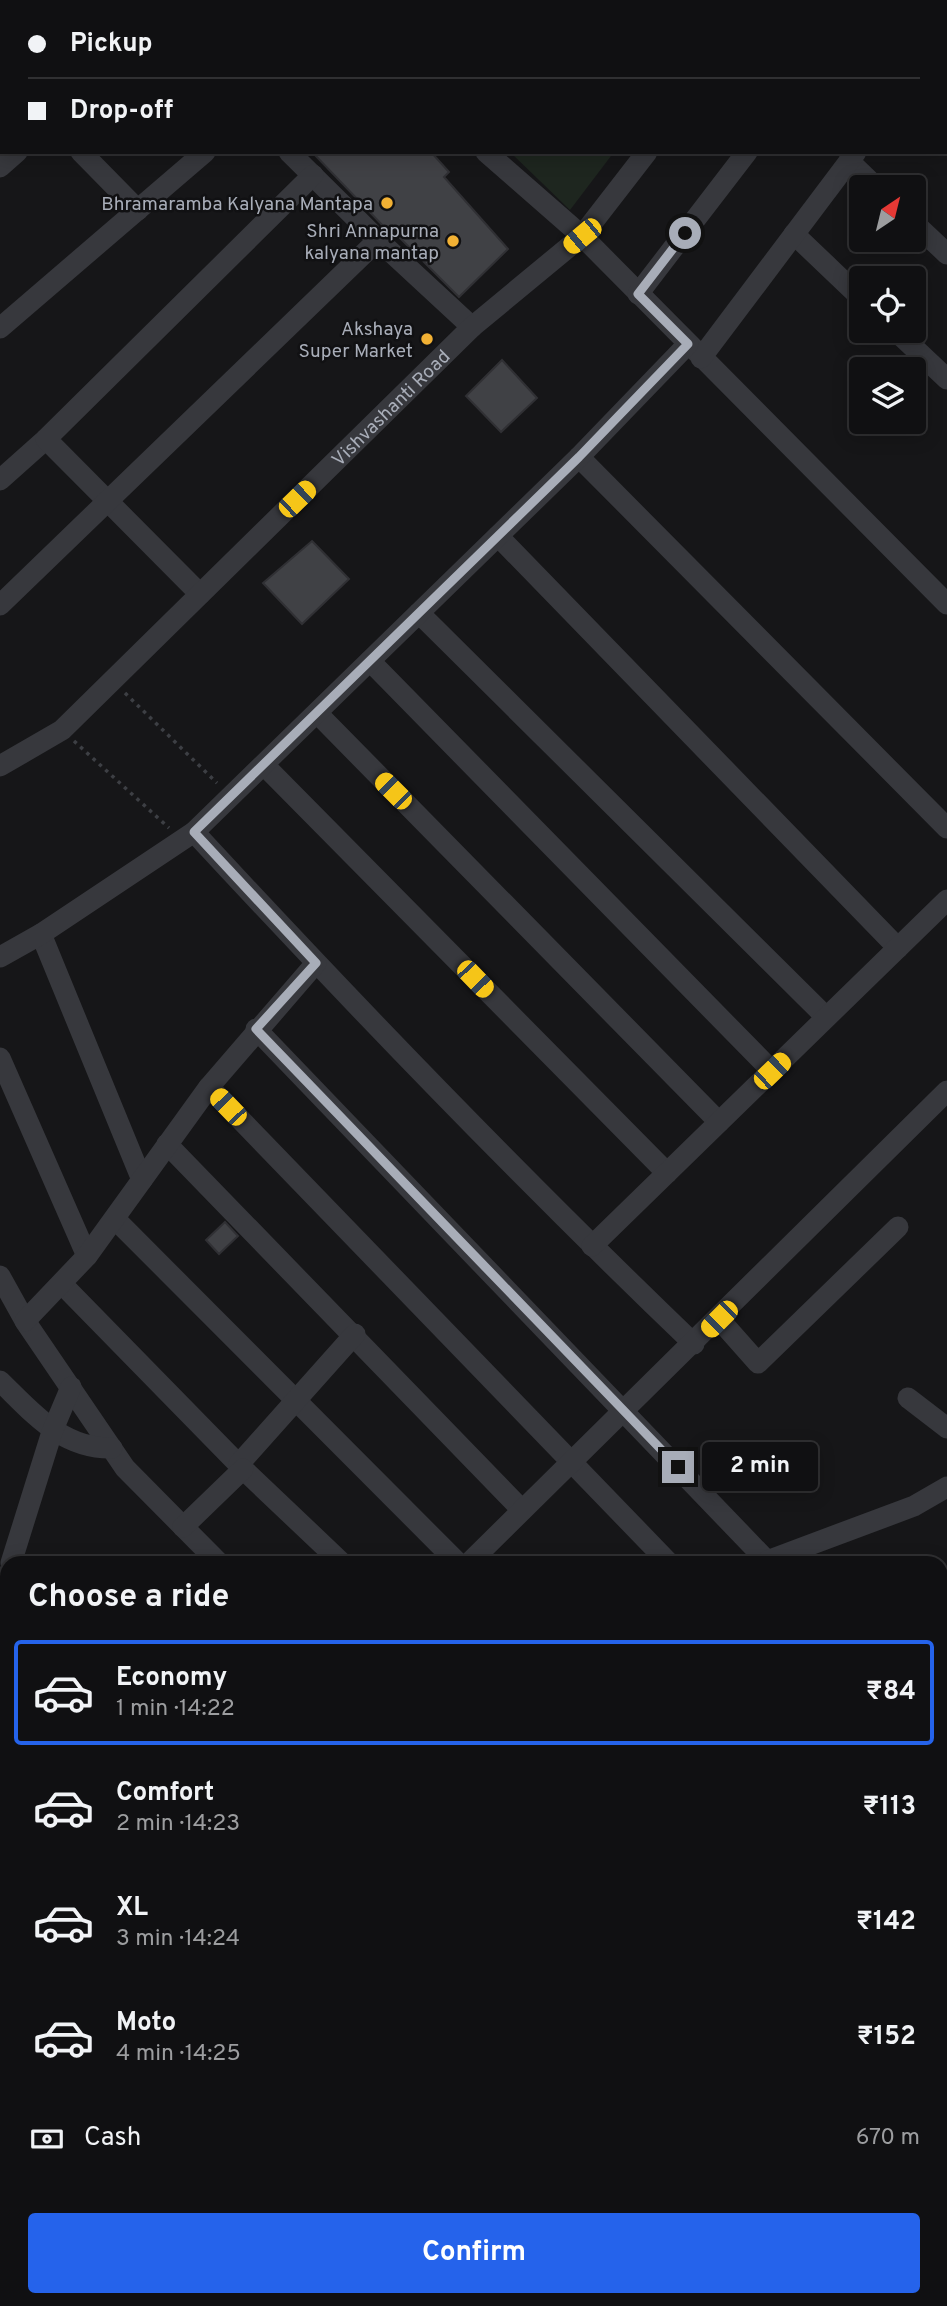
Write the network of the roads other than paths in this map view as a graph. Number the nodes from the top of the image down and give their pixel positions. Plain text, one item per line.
1 (15, 154) edge
2 (83, 154) edge
3 (203, 154) edge
4 (291, 154) edge
5 (488, 154) edge
6 (645, 154) edge
7 (745, 154) edge
8 (852, 157) edge
9 (0, 167) edge
10 (313, 175) junction
11 (866, 175) edge
12 (138, 210) junction
13 (794, 234) junction
14 (926, 234) edge
15 (582, 236) junction
16 (378, 240) junction
17 (947, 254) edge
18 (849, 287) edge
19 (638, 294) junction
20 (472, 327) junction
21 (0, 328) edge
22 (909, 343) edge
23 (695, 351) junction
24 (947, 379) edge
25 (46, 439) junction
26 (579, 457) junction
27 (0, 480) edge
28 (107, 503) junction
29 (498, 536) junction
30 (200, 594) junction
31 (947, 604) edge
32 (0, 605) edge
33 (419, 613) junction
34 (370, 661) junction
35 (317, 713) junction
36 (264, 765) junction
37 (0, 766) edge
38 (947, 828) edge
39 (188, 836) junction
40 (947, 900) edge
41 (41, 934) junction
42 (898, 948) junction
43 (0, 957) edge
44 (316, 963) junction
45 (826, 1017) junction
46 (256, 1029) junction
47 (0, 1058) edge
48 (772, 1071) junction
49 (209, 1087) junction
50 (947, 1091) edge
51 (719, 1122) junction
52 (167, 1144) junction
53 (667, 1173) junction
54 (142, 1180) junction
55 (115, 1219) junction
56 (898, 1227) dead end
57 (592, 1246) junction
58 (87, 1256) junction
59 (0, 1276) edge
60 (62, 1284) junction
61 (719, 1319) junction
62 (25, 1321) junction
63 (355, 1334) junction
64 (694, 1344) junction
65 (0, 1381) edge
66 (71, 1387) junction
67 (908, 1398) dead end
68 (297, 1401) junction
69 (624, 1411) junction
70 (947, 1428) edge
71 (52, 1432) junction
72 (112, 1448) junction
73 (570, 1462) junction
74 (241, 1467) junction
75 (947, 1487) edge
76 (522, 1510) junction
77 (183, 1527) junction
78 (13, 1556) edge
79 (212, 1556) edge
80 (335, 1556) edge
81 (451, 1556) edge
82 (476, 1556) edge
83 (662, 1556) edge
84 (762, 1556) edge
85 (784, 1556) edge

1 - 9 street
2 - 12 street
3 - 12 street
4 - 10 street
5 - 15 street
6 - 15 street, Vishvashanti Road
7 - 19 street
8 - 11 street
8 - 13 street
10 - 16 street
10 - 25 street
12 - 21 street
13 - 18 street
13 - 23 street
14 - 17 street
15 - 19 street
15 - 20 street, Vishvashanti Road
16 - 20 street
16 - 28 street
19 - 23 street
20 - 30 street, Vishvashanti Road
22 - 24 street
23 - 26 street
23 - 31 street
25 - 27 street
25 - 28 street
26 - 29 street
26 - 38 street
28 - 30 street
28 - 32 street
29 - 33 street
29 - 42 street
30 - 37 street, Vishvashanti Road
33 - 34 street
33 - 45 street
34 - 35 street
34 - 48 street
35 - 36 street
35 - 51 street
36 - 39 street
36 - 53 street
39 - 41 street
39 - 44 street
40 - 42 street
41 - 43 street
41 - 54 street
42 - 45 street
44 - 46 street
44 - 57 street
45 - 48 street
46 - 49 street
46 - 69 street
47 - 58 street
48 - 51 street
49 - 52 street
49 - 73 street
50 - 61 street
51 - 53 street
52 - 54 street
52 - 63 street
53 - 57 street
54 - 55 street
55 - 58 street
55 - 68 street
56 - 61 street
57 - 64 street
58 - 60 street
59 - 62 street
60 - 62 street
60 - 74 street
61 - 64 street
62 - 66 street
63 - 68 street
63 - 76 street
64 - 69 street
65 - 71 street
66 - 71 street
66 - 72 street
67 - 70 street
68 - 74 street
68 - 81 street
69 - 73 street
69 - 84 street
71 - 72 street
71 - 78 street
72 - 77 street
73 - 76 street
73 - 83 street
74 - 77 street
74 - 80 street
75 - 85 street
76 - 82 street
77 - 79 street

